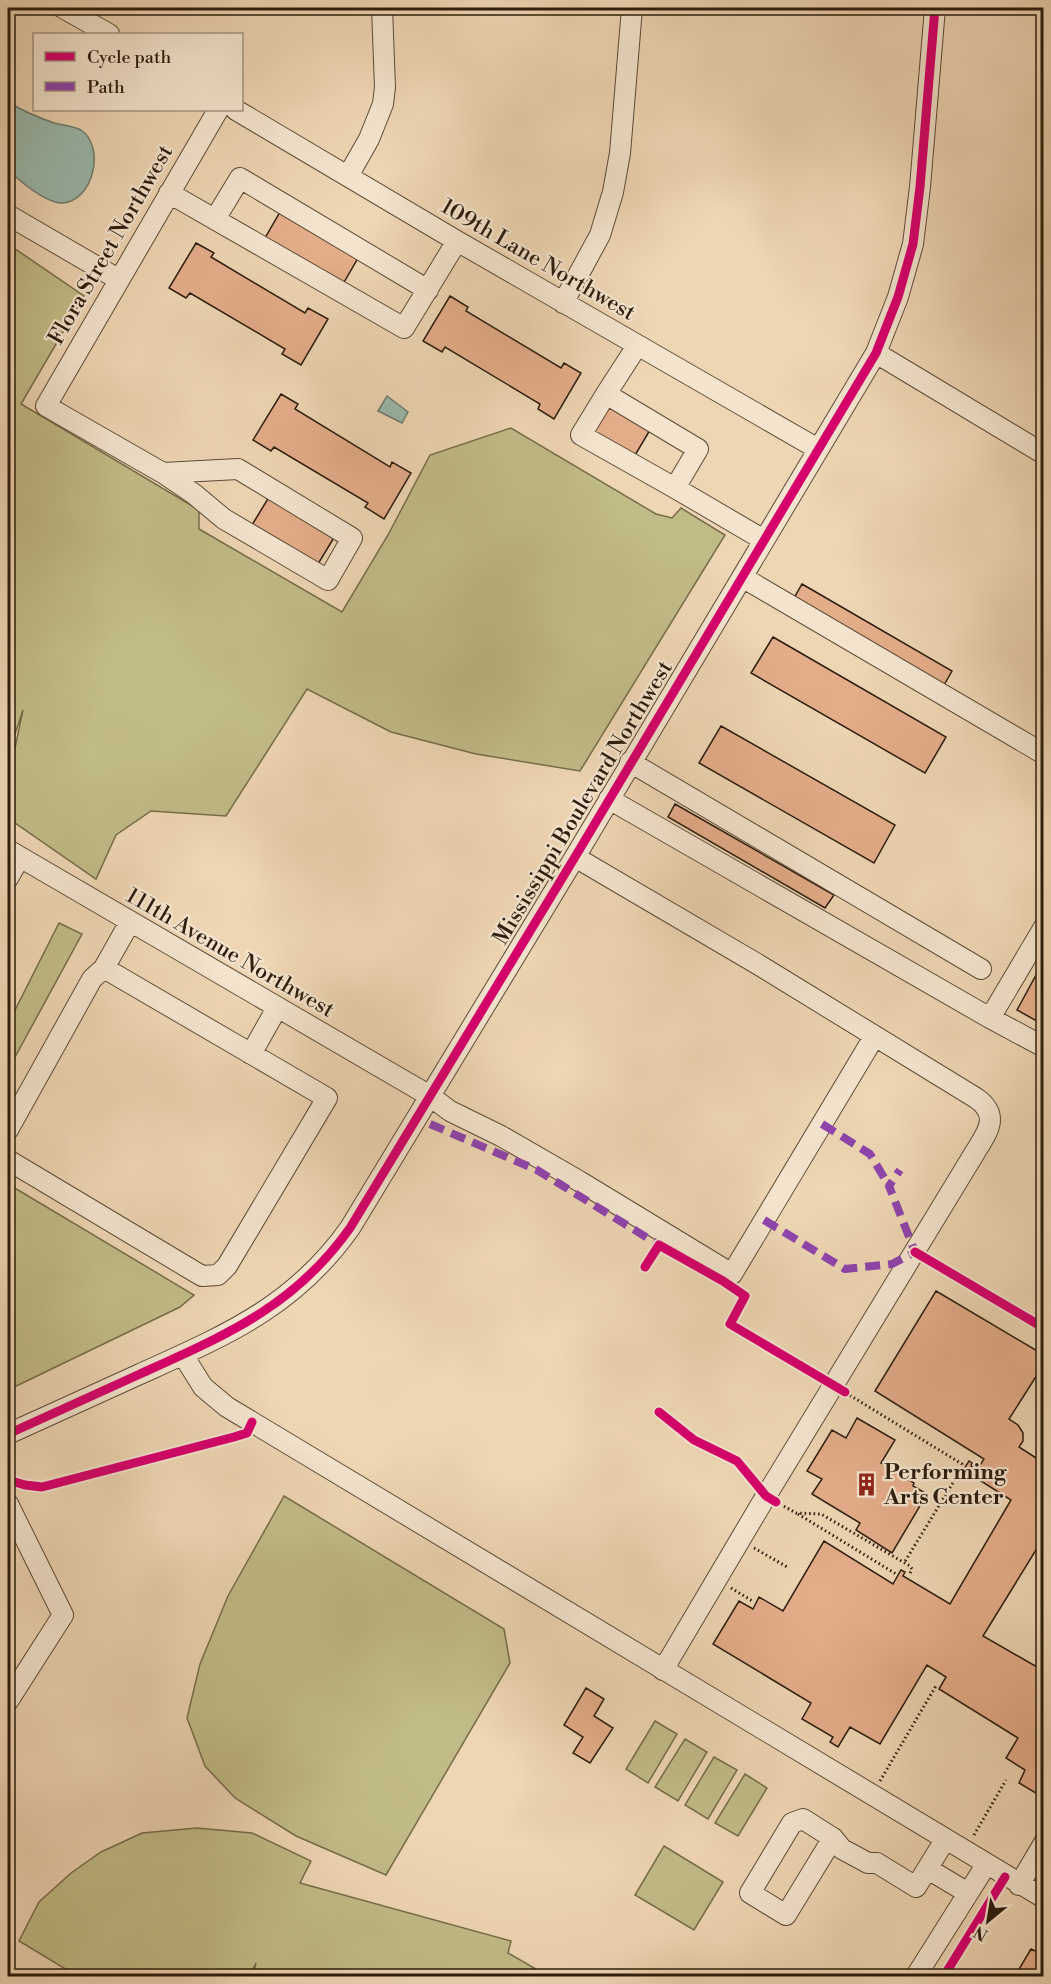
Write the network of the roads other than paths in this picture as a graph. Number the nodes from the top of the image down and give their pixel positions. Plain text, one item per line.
1 (63, 8) edge
2 (382, 8) edge
3 (632, 8) edge
4 (935, 8) edge
5 (107, 33) edge
6 (217, 111) edge
7 (238, 111) edge
8 (348, 176) junction
9 (169, 192) junction
10 (8, 215) edge
11 (215, 219) junction
12 (456, 241) junction
13 (118, 279) junction
14 (428, 290) junction
15 (563, 303) junction
16 (637, 346) junction
17 (876, 353) junction
18 (606, 394) junction
19 (818, 449) junction
20 (1044, 454) edge
21 (162, 473) junction
22 (675, 488) junction
23 (764, 540) junction
24 (742, 576) junction
25 (1044, 754) edge
26 (630, 762) junction
27 (609, 799) junction
28 (14, 853) edge
29 (575, 857) junction
30 (8, 878) edge
31 (130, 922) junction
32 (1044, 927) edge
33 (104, 968) junction
34 (981, 969) dead end
35 (277, 1008) junction
36 (990, 1018) junction
37 (874, 1037) junction
38 (1044, 1047) edge
39 (251, 1054) junction
40 (430, 1096) junction
41 (8, 1130) edge
42 (8, 1160) edge
43 (183, 1355) junction
44 (8, 1434) edge
45 (9, 1513) edge
46 (663, 1670) junction
47 (8, 1701) edge
48 (834, 1838) junction
49 (945, 1840) junction
50 (1044, 1843) edge
51 (986, 1865) junction
52 (928, 1869) junction
53 (1019, 1885) junction
54 (968, 1893) junction
55 (1044, 1898) edge
56 (916, 1977) edge

1 - 5 street
2 - 8 street
3 - 15 street
4 - 17 street, Mississippi Boulevard Northwest
6 - 9 street, Flora Street Northwest
7 - 8 street, 109th Lane Northwest
8 - 12 street, 109th Lane Northwest
9 - 11 street
9 - 13 street, Flora Street Northwest
10 - 13 street
11 - 14 street
11 - 14 street
12 - 14 street
12 - 15 street, 109th Lane Northwest
13 - 21 street, Flora Street Northwest
15 - 16 street, 109th Lane Northwest
16 - 18 street
16 - 19 street, 109th Lane Northwest
17 - 19 street, Mississippi Boulevard Northwest
17 - 20 street
18 - 22 street
18 - 22 street
19 - 23 street, Mississippi Boulevard Northwest
21 - 21 street
22 - 23 street
23 - 24 street, Mississippi Boulevard Northwest
24 - 25 street
24 - 26 street, Mississippi Boulevard Northwest
26 - 27 street, Mississippi Boulevard Northwest
26 - 34 street
27 - 29 street, Mississippi Boulevard Northwest
27 - 36 street
28 - 30 street
28 - 31 street, 111th Avenue Northwest
29 - 37 street
29 - 40 street, Mississippi Boulevard Northwest
31 - 33 street
31 - 35 street, 111th Avenue Northwest
32 - 36 street
33 - 39 street
33 - 41 street
35 - 39 street
35 - 40 street, 111th Avenue Northwest
36 - 38 street
37 - 40 street, 111th Avenue Northwest
37 - 46 street
39 - 42 street
40 - 43 street, Mississippi Boulevard Northwest
43 - 44 street, Mississippi Boulevard Northwest
43 - 46 street
45 - 47 street
46 - 49 street
48 - 48 street
48 - 52 street
49 - 51 street
49 - 52 street
50 - 53 street
51 - 53 street
51 - 54 street
52 - 54 street
53 - 55 street
54 - 56 street

